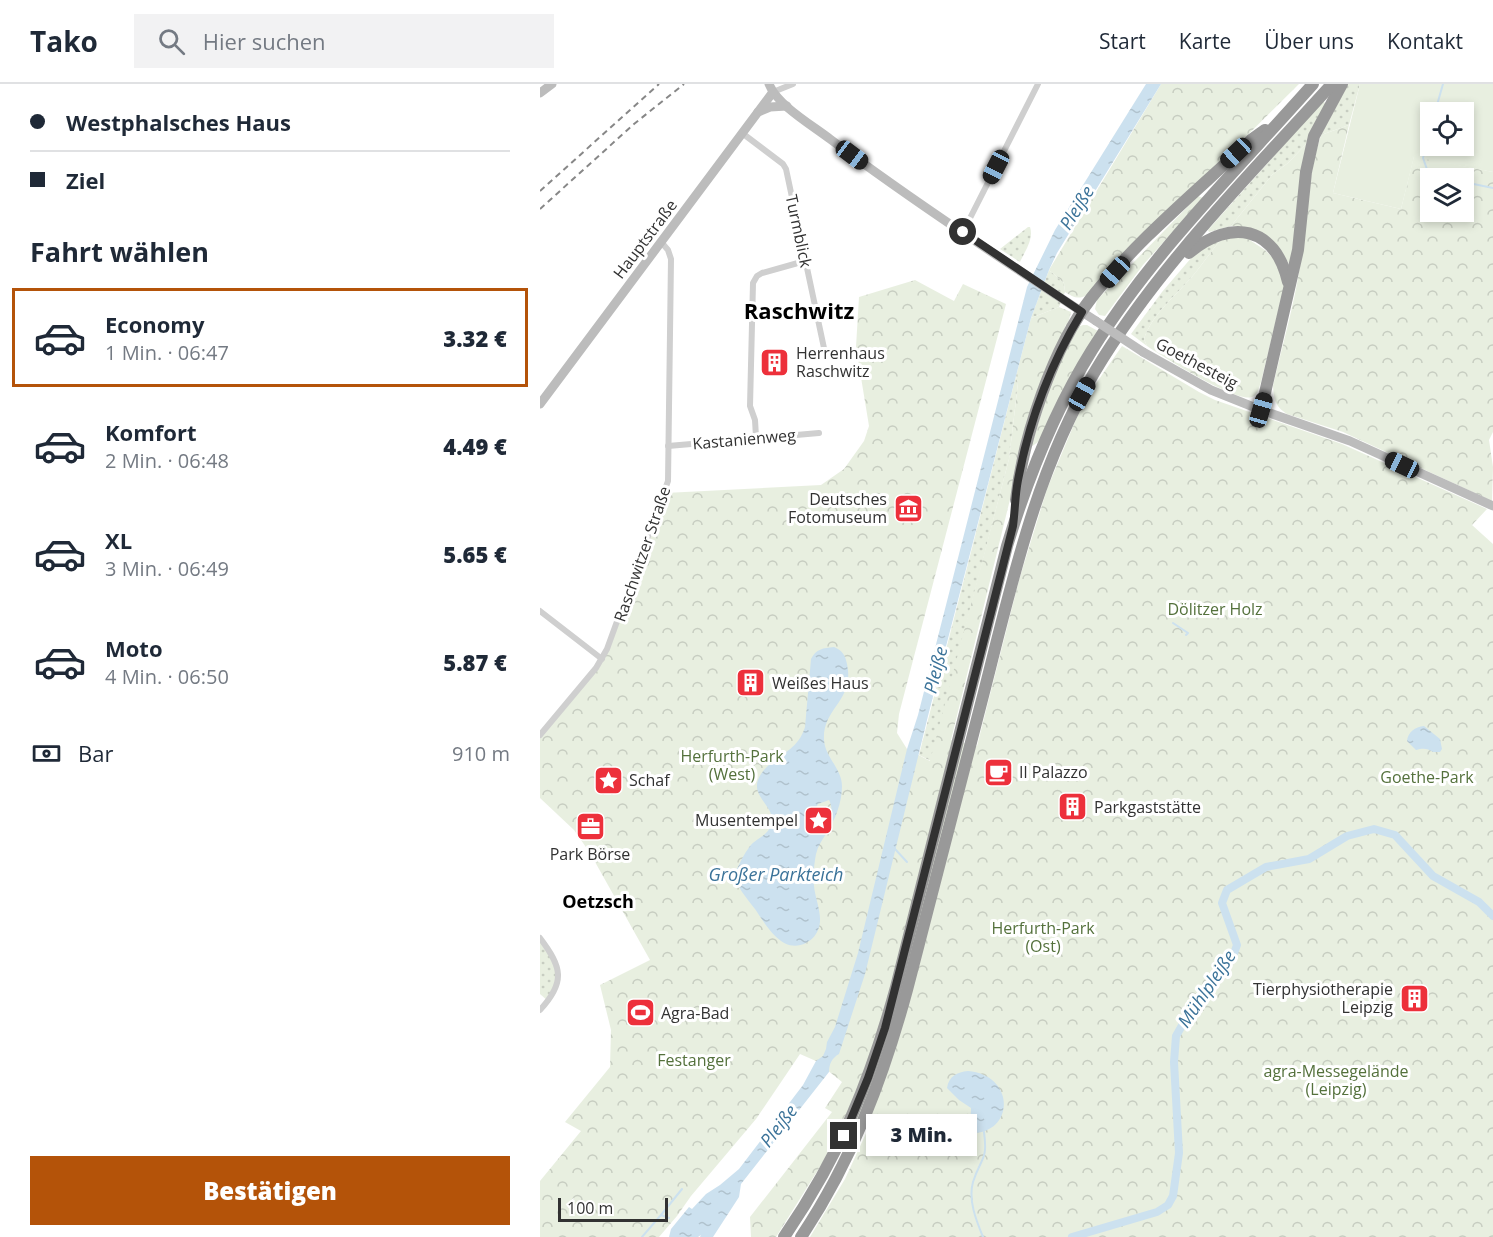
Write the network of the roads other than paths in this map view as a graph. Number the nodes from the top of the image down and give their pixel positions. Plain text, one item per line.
1 (552, 84) edge
2 (793, 84) edge
3 (1038, 84) edge
4 (1313, 84) edge
5 (1332, 84) edge
6 (1342, 84) edge
7 (771, 88) edge
8 (540, 93) edge
9 (787, 106) junction
10 (756, 113) junction
11 (1285, 115) junction
12 (742, 133) junction
13 (963, 232) junction
14 (662, 243) junction
15 (805, 261) junction
16 (1164, 273) junction
17 (1289, 286) junction
18 (1082, 312) junction
19 (824, 348) dead end
20 (540, 404) edge
21 (1261, 410) junction
22 (819, 433) dead end
23 (756, 437) junction
24 (668, 446) junction
25 (1493, 506) edge
26 (1013, 526) junction
27 (540, 611) edge
28 (602, 659) junction
29 (540, 735) edge
30 (964, 743) junction
31 (540, 938) edge
32 (540, 1010) edge
33 (856, 1123) junction
34 (784, 1237) edge
35 (801, 1237) edge

1 - 8 main road
2 - 7 street
3 - 13 street
4 - 11 highway
5 - 16 highway
6 - 17 highway
7 - 9 main road, Goethesteig
7 - 10 main road, Hauptstraße
9 - 10 main road
9 - 13 main road, Goethesteig
10 - 12 main road, Hauptstraße
11 - 18 highway
11 - 26 highway
12 - 14 main road, Hauptstraße
12 - 15 street, Turmblick
13 - 18 main road, Goethesteig
14 - 20 main road, Hauptstraße
14 - 24 street, Raschwitzer Straße
15 - 19 street, Turmblick
15 - 23 street
16 - 17 highway
16 - 30 highway
17 - 21 highway
18 - 21 main road, Goethesteig, bridge
18 - 26 highway
21 - 25 main road, Goethesteig
22 - 23 street, Kastanienweg
23 - 24 street, Kastanienweg
24 - 28 street, Raschwitzer Straße
26 - 30 highway
27 - 28 street
28 - 29 street, Raschwitzer Straße
30 - 33 highway
31 - 32 street
33 - 34 highway
33 - 35 highway

